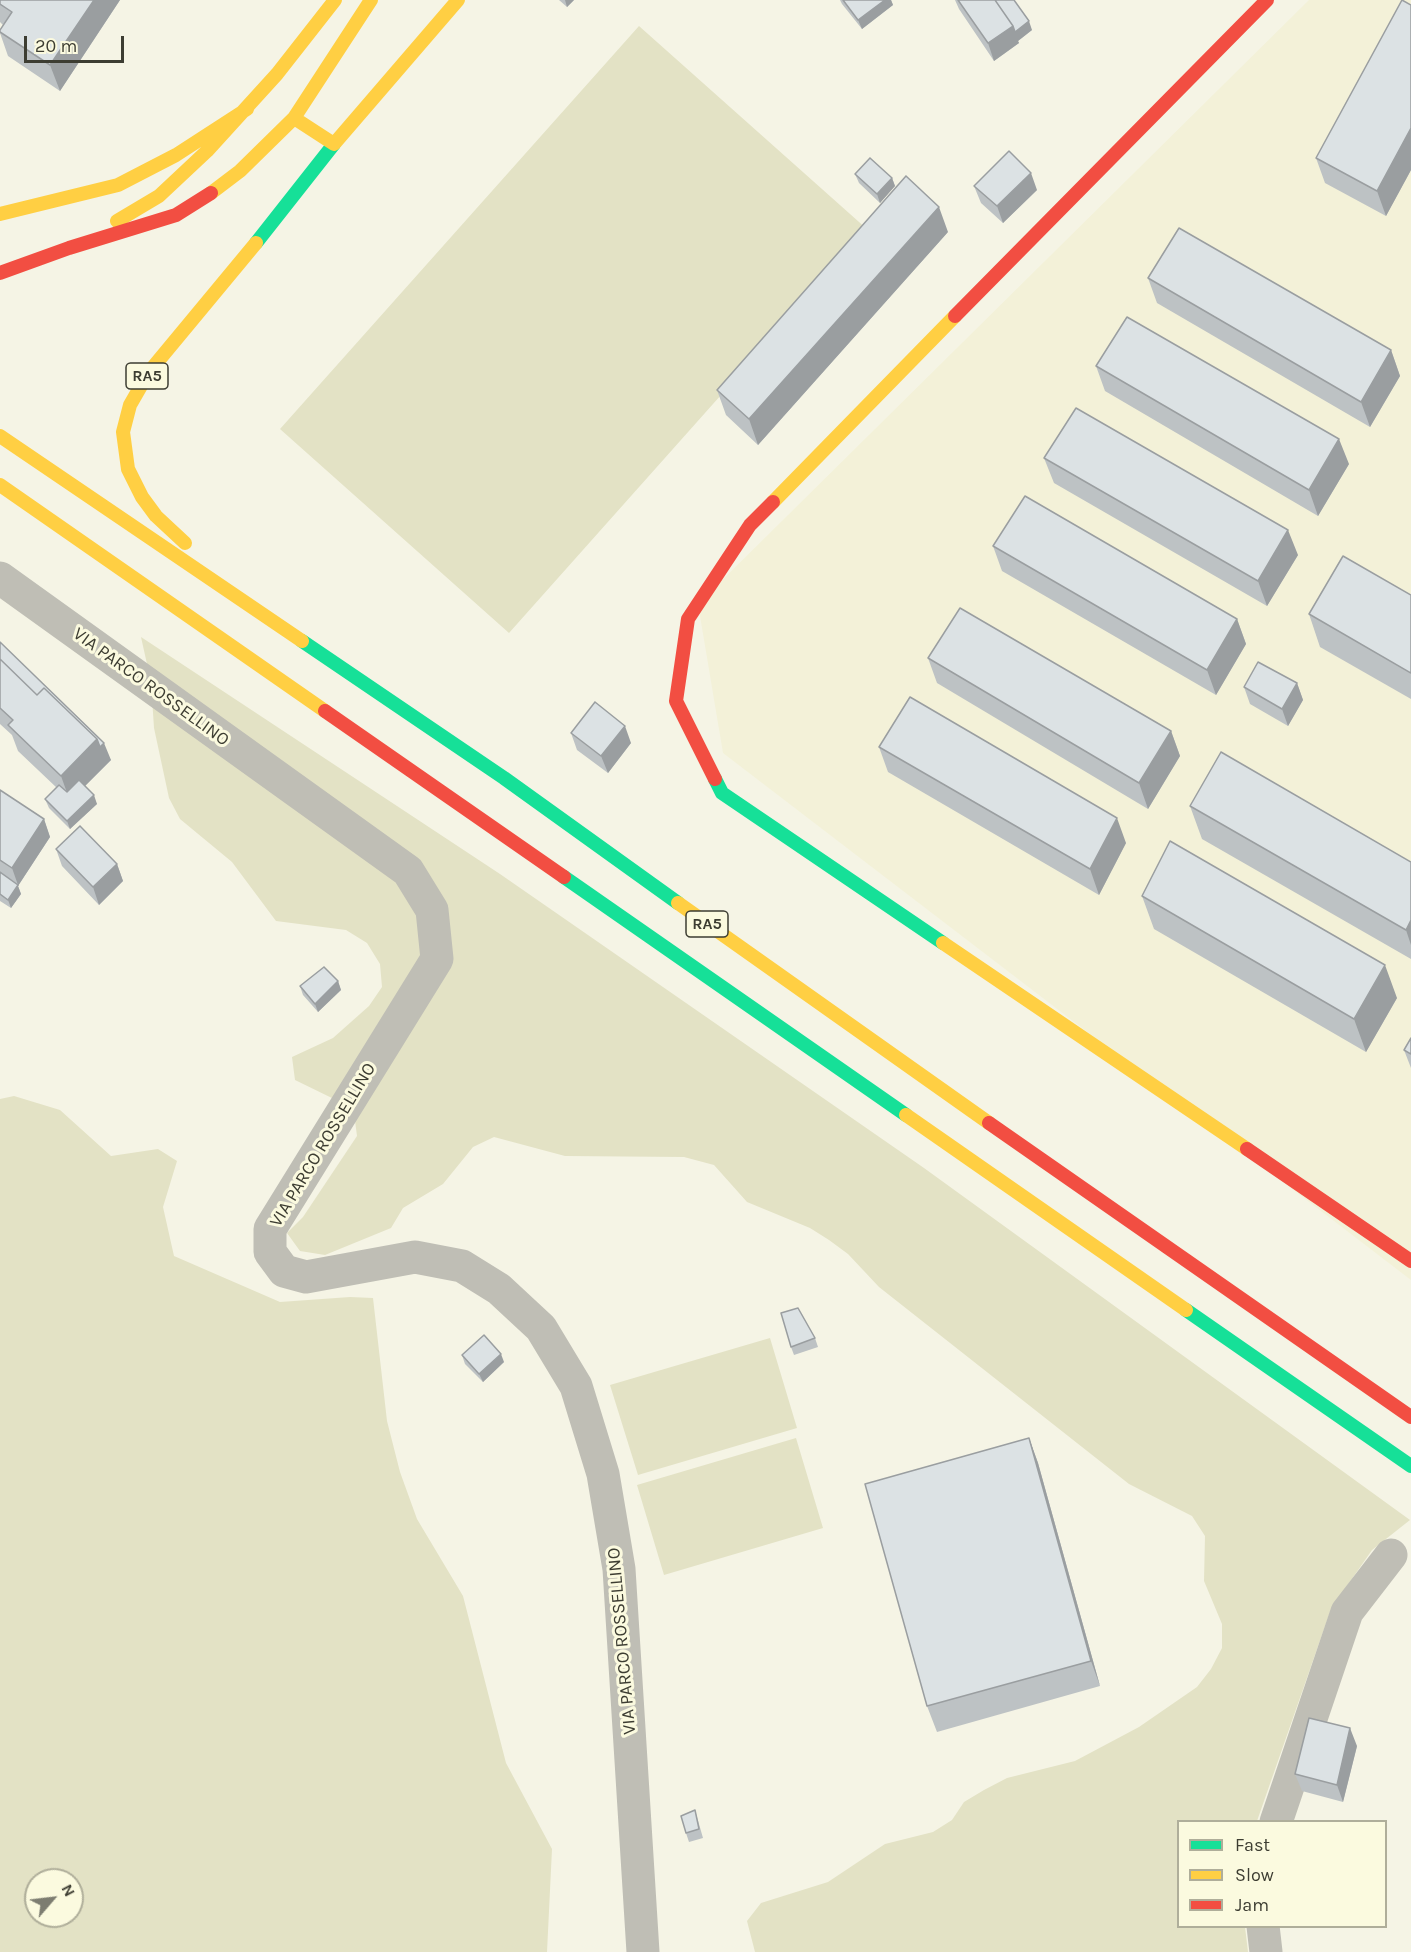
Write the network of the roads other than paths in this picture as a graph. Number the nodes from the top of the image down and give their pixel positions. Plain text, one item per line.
1 (316, 0) edge
2 (335, 0) edge
3 (371, 0) edge
4 (458, 0) edge
5 (1267, 0) edge
6 (288, 59) junction
7 (247, 109) junction
8 (294, 118) junction
9 (334, 144) junction
10 (0, 214) edge
11 (69, 248) junction
12 (0, 273) edge
13 (0, 436) edge
14 (0, 485) edge
15 (0, 578) edge
16 (261, 613) junction
17 (1411, 1261) edge
18 (1411, 1417) edge
19 (1411, 1466) edge
20 (1391, 1555) dead end
21 (1276, 1820) edge
22 (1263, 1928) edge
23 (643, 1952) edge
24 (1266, 1952) edge

1 - 6 main road
2 - 6 main road
3 - 8 main road
4 - 9 main road
5 - 17 main road
6 - 7 main road
7 - 10 main road
7 - 11 main road
8 - 9 main road
8 - 11 main road
9 - 16 main road, RA5
11 - 12 main road
13 - 16 main road, RA5
14 - 19 main road, RA5
15 - 23 street, VIA PARCO ROSSELLINO
16 - 18 main road, RA5
20 - 21 street
22 - 24 street

